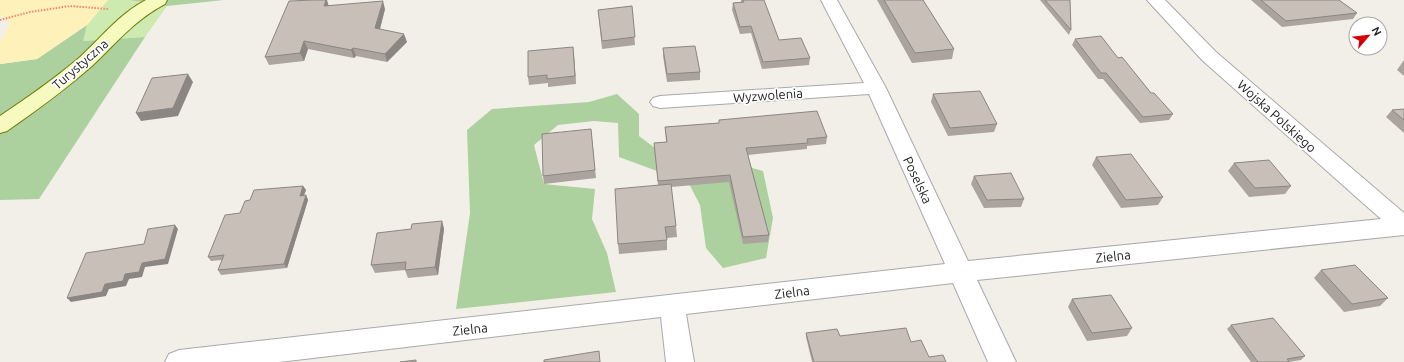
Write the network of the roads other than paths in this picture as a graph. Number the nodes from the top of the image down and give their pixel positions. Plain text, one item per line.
1 (159, 0) edge
2 (829, 0) edge
3 (1155, 0) edge
4 (876, 88) junction
5 (660, 102) dead end
6 (0, 126) edge
7 (1403, 225) edge
8 (960, 272) junction
9 (672, 306) junction
10 (179, 362) edge
11 (680, 362) edge
12 (1002, 362) edge

1 - 6 street, Turystyczna
2 - 4 street, Poselska
3 - 7 street, Wojska Polskiego
4 - 5 street, Wyzwolenia
4 - 8 street, Poselska
7 - 8 street, Zielna
8 - 9 street, Zielna
8 - 12 street, Poselska
9 - 10 street, Zielna
9 - 11 street

